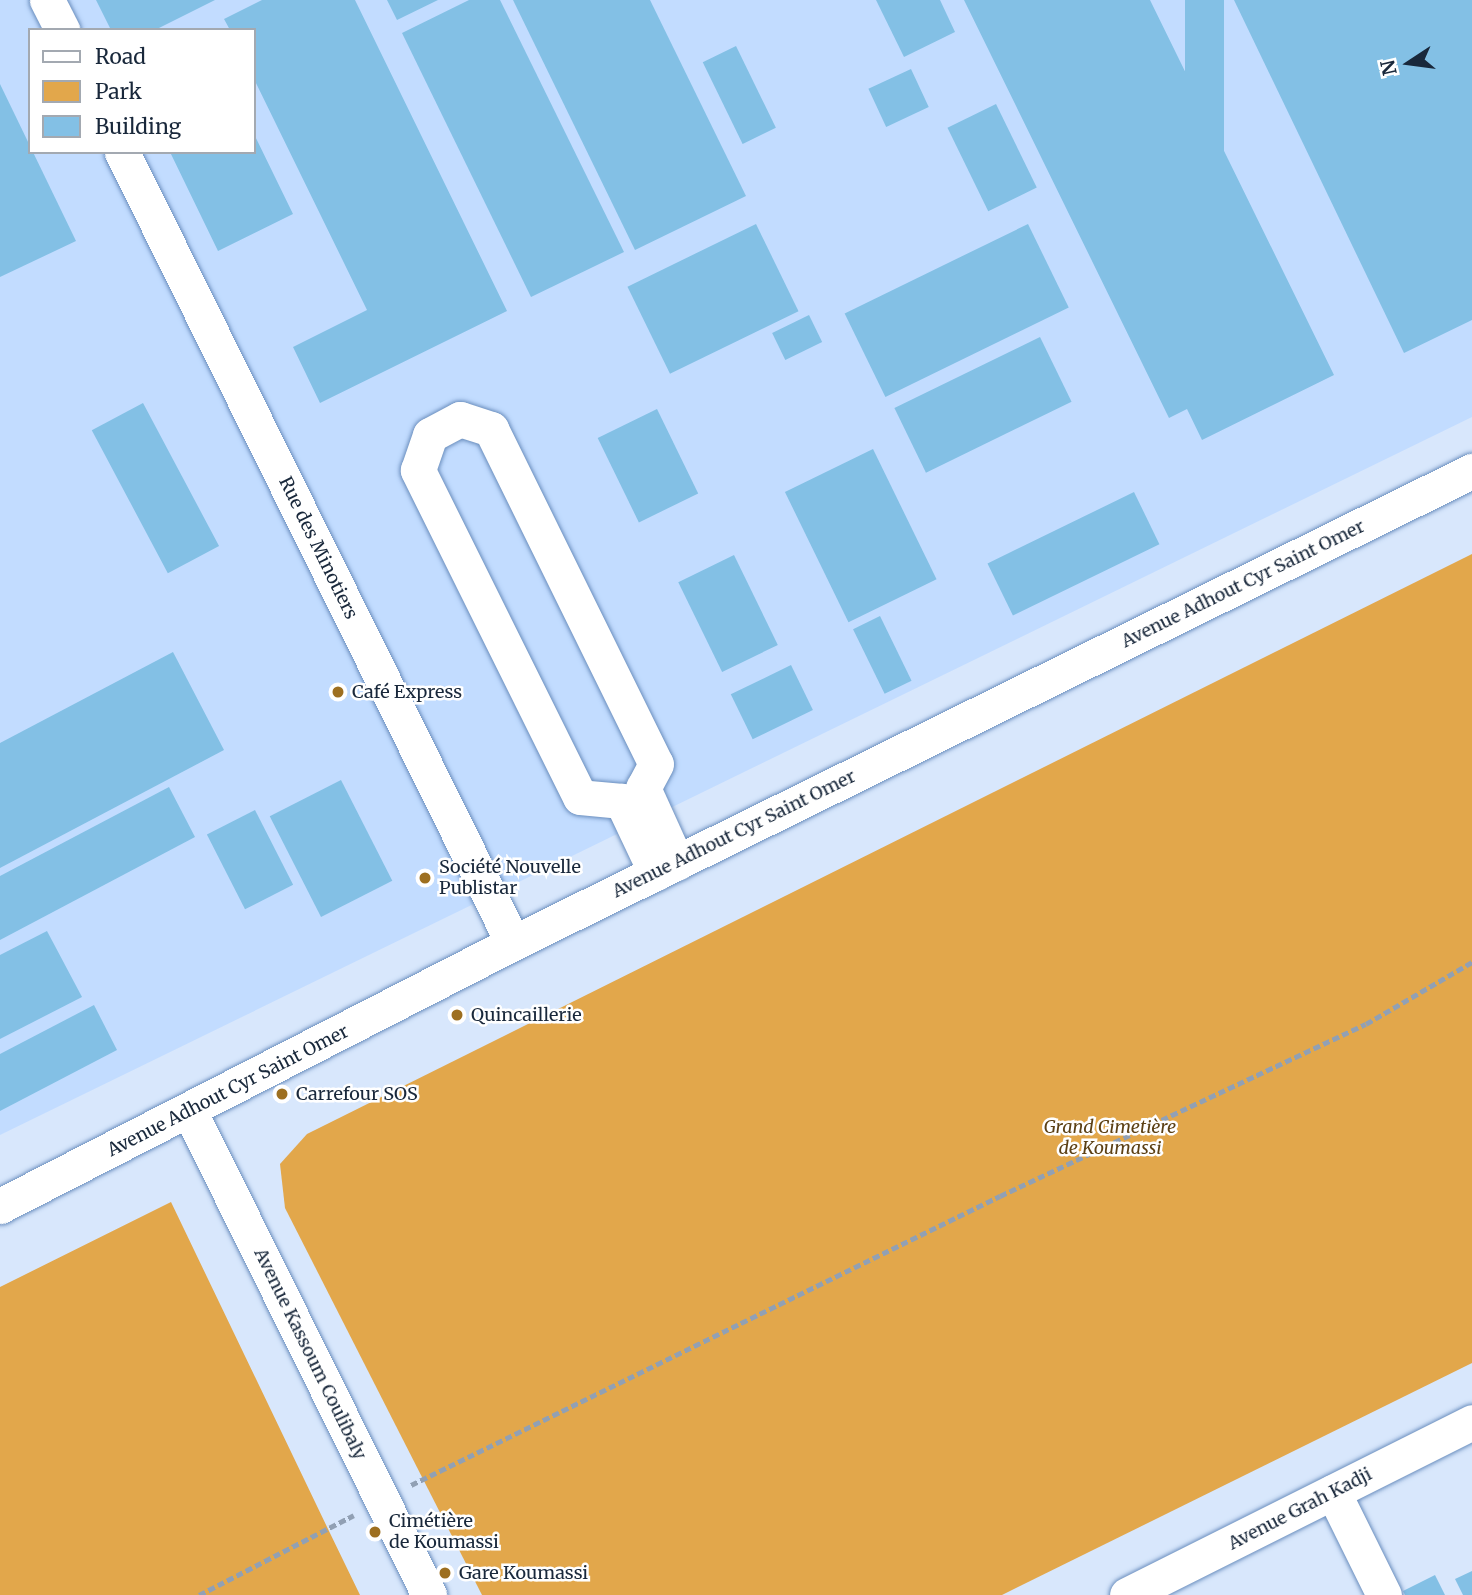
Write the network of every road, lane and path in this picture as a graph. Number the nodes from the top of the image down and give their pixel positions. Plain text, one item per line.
1 (47, 0) edge
2 (61, 28) edge
3 (123, 154) edge
4 (1472, 471) edge
5 (666, 868) junction
6 (513, 943) junction
7 (1472, 962) edge
8 (190, 1112) junction
9 (0, 1206) edge
10 (1472, 1422) edge
11 (1333, 1492) junction
12 (382, 1500) junction
13 (199, 1595) edge
14 (429, 1595) edge
15 (1127, 1595) edge
16 (1384, 1595) edge

1 - 2 street
3 - 6 street, Rue des Minotiers
4 - 5 street, Avenue Adhout Cyr Saint Omer
5 - 5 street
5 - 6 street, Avenue Adhout Cyr Saint Omer
6 - 8 street, Avenue Adhout Cyr Saint Omer
7 - 12 path
8 - 9 street, Avenue Adhout Cyr Saint Omer
8 - 12 street, Avenue Kassoum Coulibaly
10 - 11 street, Avenue Grah Kadji
11 - 15 street, Avenue Grah Kadji
11 - 16 street
12 - 13 path
12 - 14 street, Avenue Kassoum Coulibaly

